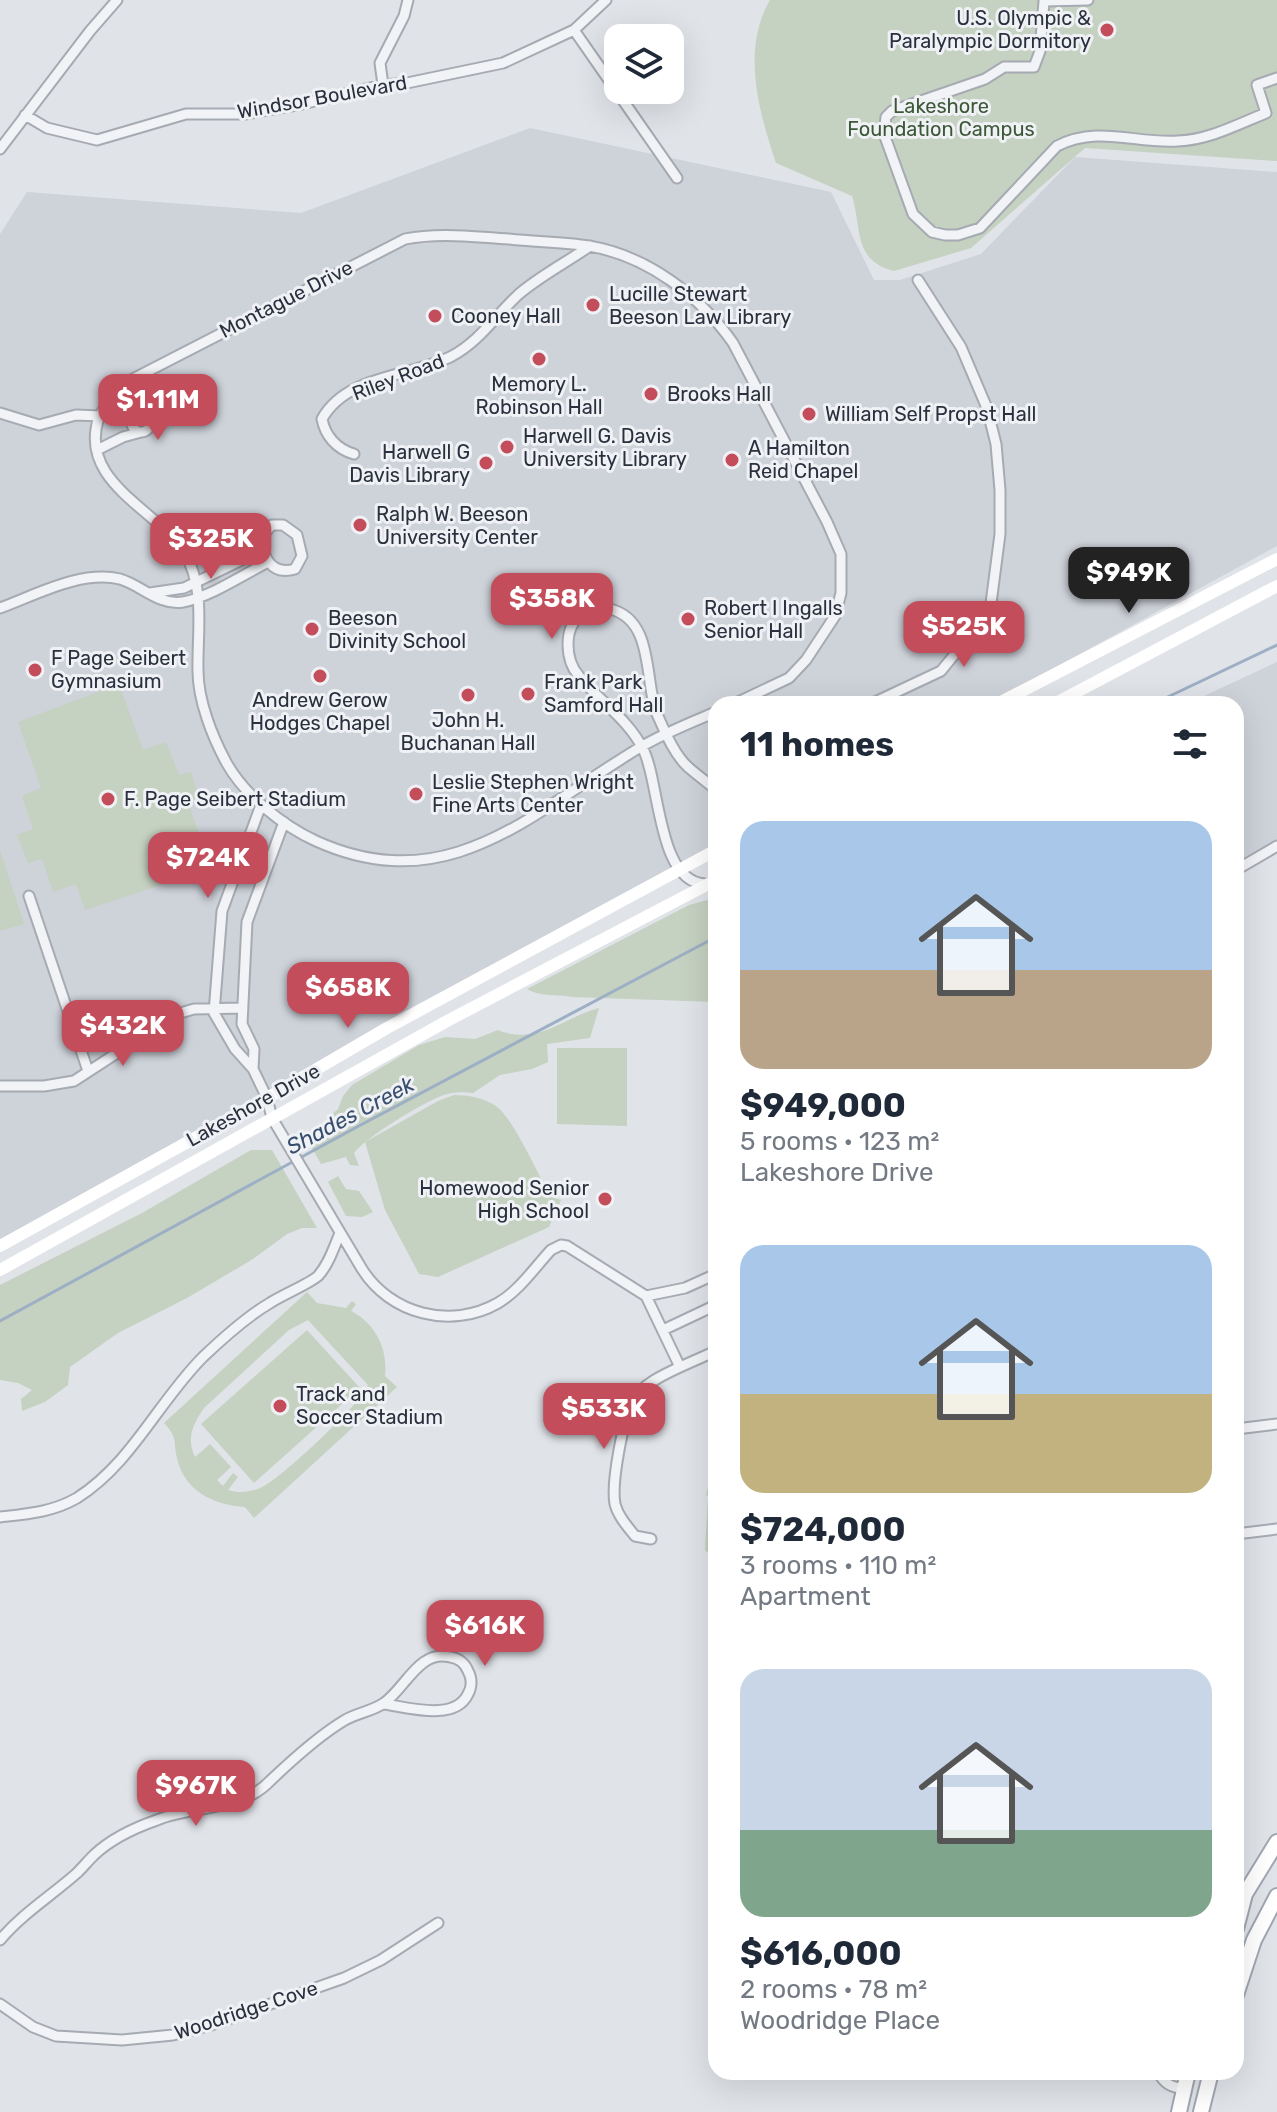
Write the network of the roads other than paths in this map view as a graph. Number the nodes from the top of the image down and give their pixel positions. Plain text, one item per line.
1 (117, 0) edge
2 (408, 0) edge
3 (606, 0) edge
4 (1088, 0) edge
5 (574, 30) junction
6 (1277, 78) edge
7 (383, 85) junction
8 (25, 115) junction
9 (0, 149) edge
10 (677, 178) dead end
11 (590, 246) junction
12 (918, 280) dead end
13 (0, 413) edge
14 (100, 416) junction
15 (131, 421) junction
16 (141, 432) junction
17 (123, 437) junction
18 (97, 450) junction
19 (354, 454) dead end
20 (262, 550) junction
21 (1277, 559) edge
22 (268, 562) junction
23 (195, 584) junction
24 (1277, 586) edge
25 (150, 593) junction
26 (197, 597) junction
27 (0, 608) edge
28 (755, 694) joint
29 (751, 696) edge
30 (888, 696) edge
31 (1012, 696) edge
32 (1069, 696) edge
33 (708, 716) edge
34 (667, 734) junction
35 (642, 746) junction
36 (708, 783) edge
37 (261, 805) junction
38 (284, 822) junction
39 (1277, 846) edge
40 (708, 854) edge
41 (1244, 865) edge
42 (680, 870) junction
43 (708, 882) edge
44 (708, 884) edge
45 (29, 896) dead end
46 (214, 1008) junction
47 (243, 1008) junction
48 (242, 1024) junction
49 (225, 1029) junction
50 (253, 1069) junction
51 (88, 1071) junction
52 (0, 1086) edge
53 (267, 1098) junction
54 (272, 1118) junction
55 (338, 1228) junction
56 (0, 1246) edge
57 (0, 1270) edge
58 (708, 1278) edge
59 (646, 1296) junction
60 (708, 1309) edge
61 (663, 1330) junction
62 (708, 1355) edge
63 (680, 1367) junction
64 (1277, 1424) edge
65 (1244, 1428) edge
66 (0, 1517) edge
67 (1277, 1529) edge
68 (1244, 1533) edge
69 (651, 1539) dead end
70 (384, 1704) junction
71 (1277, 1842) edge
72 (1244, 1891) edge
73 (1277, 1896) edge
74 (438, 1923) dead end
75 (0, 1940) edge
76 (1244, 1971) edge
77 (0, 2004) edge
78 (1162, 2080) edge
79 (1186, 2080) edge
80 (1209, 2080) edge
81 (1184, 2088) junction
82 (1179, 2112) edge
83 (1201, 2112) edge

1 - 8 street
2 - 7 street
3 - 5 street, Windsor Boulevard
4 - 6 street
5 - 7 street, Windsor Boulevard
5 - 10 street
7 - 8 street, Windsor Boulevard
8 - 9 street
11 - 14 street, Montague Drive
11 - 19 street, Riley Road
11 - 28 street, Montague Drive
12 - 30 street
13 - 14 street
14 - 18 street
15 - 16 street
15 - 16 street
15 - 17 street
16 - 17 street
17 - 18 street
18 - 23 street
20 - 22 street
20 - 22 street
20 - 23 street
21 - 31 main road
22 - 26 street
23 - 25 street
23 - 26 street
24 - 32 main road
25 - 26 street
25 - 27 street
26 - 37 street
28 - 29 street, Montague Drive
33 - 34 street
34 - 35 street
34 - 35 street
34 - 36 street
35 - 38 street
35 - 42 street
37 - 38 street
37 - 46 street
38 - 47 street
39 - 41 street
40 - 42 main road, Lakeshore Drive
42 - 43 street
42 - 53 main road, Lakeshore Drive
44 - 54 main road, Lakeshore Drive
45 - 51 street
46 - 47 street
46 - 49 street
46 - 51 street
47 - 48 street
48 - 49 street
48 - 50 street
49 - 50 street
50 - 53 street
51 - 52 street
53 - 54 street
53 - 56 main road, Lakeshore Drive
54 - 55 street
54 - 57 main road, Lakeshore Drive
55 - 59 street
55 - 66 street
58 - 59 street
59 - 61 street
60 - 61 street
61 - 63 street
62 - 63 street
63 - 69 street
64 - 65 street
67 - 68 street
70 - 70 street
70 - 75 street
71 - 72 main road
73 - 76 main road
74 - 77 street, Woodridge Cove
78 - 81 street
79 - 81 main road
80 - 83 main road
81 - 82 main road

